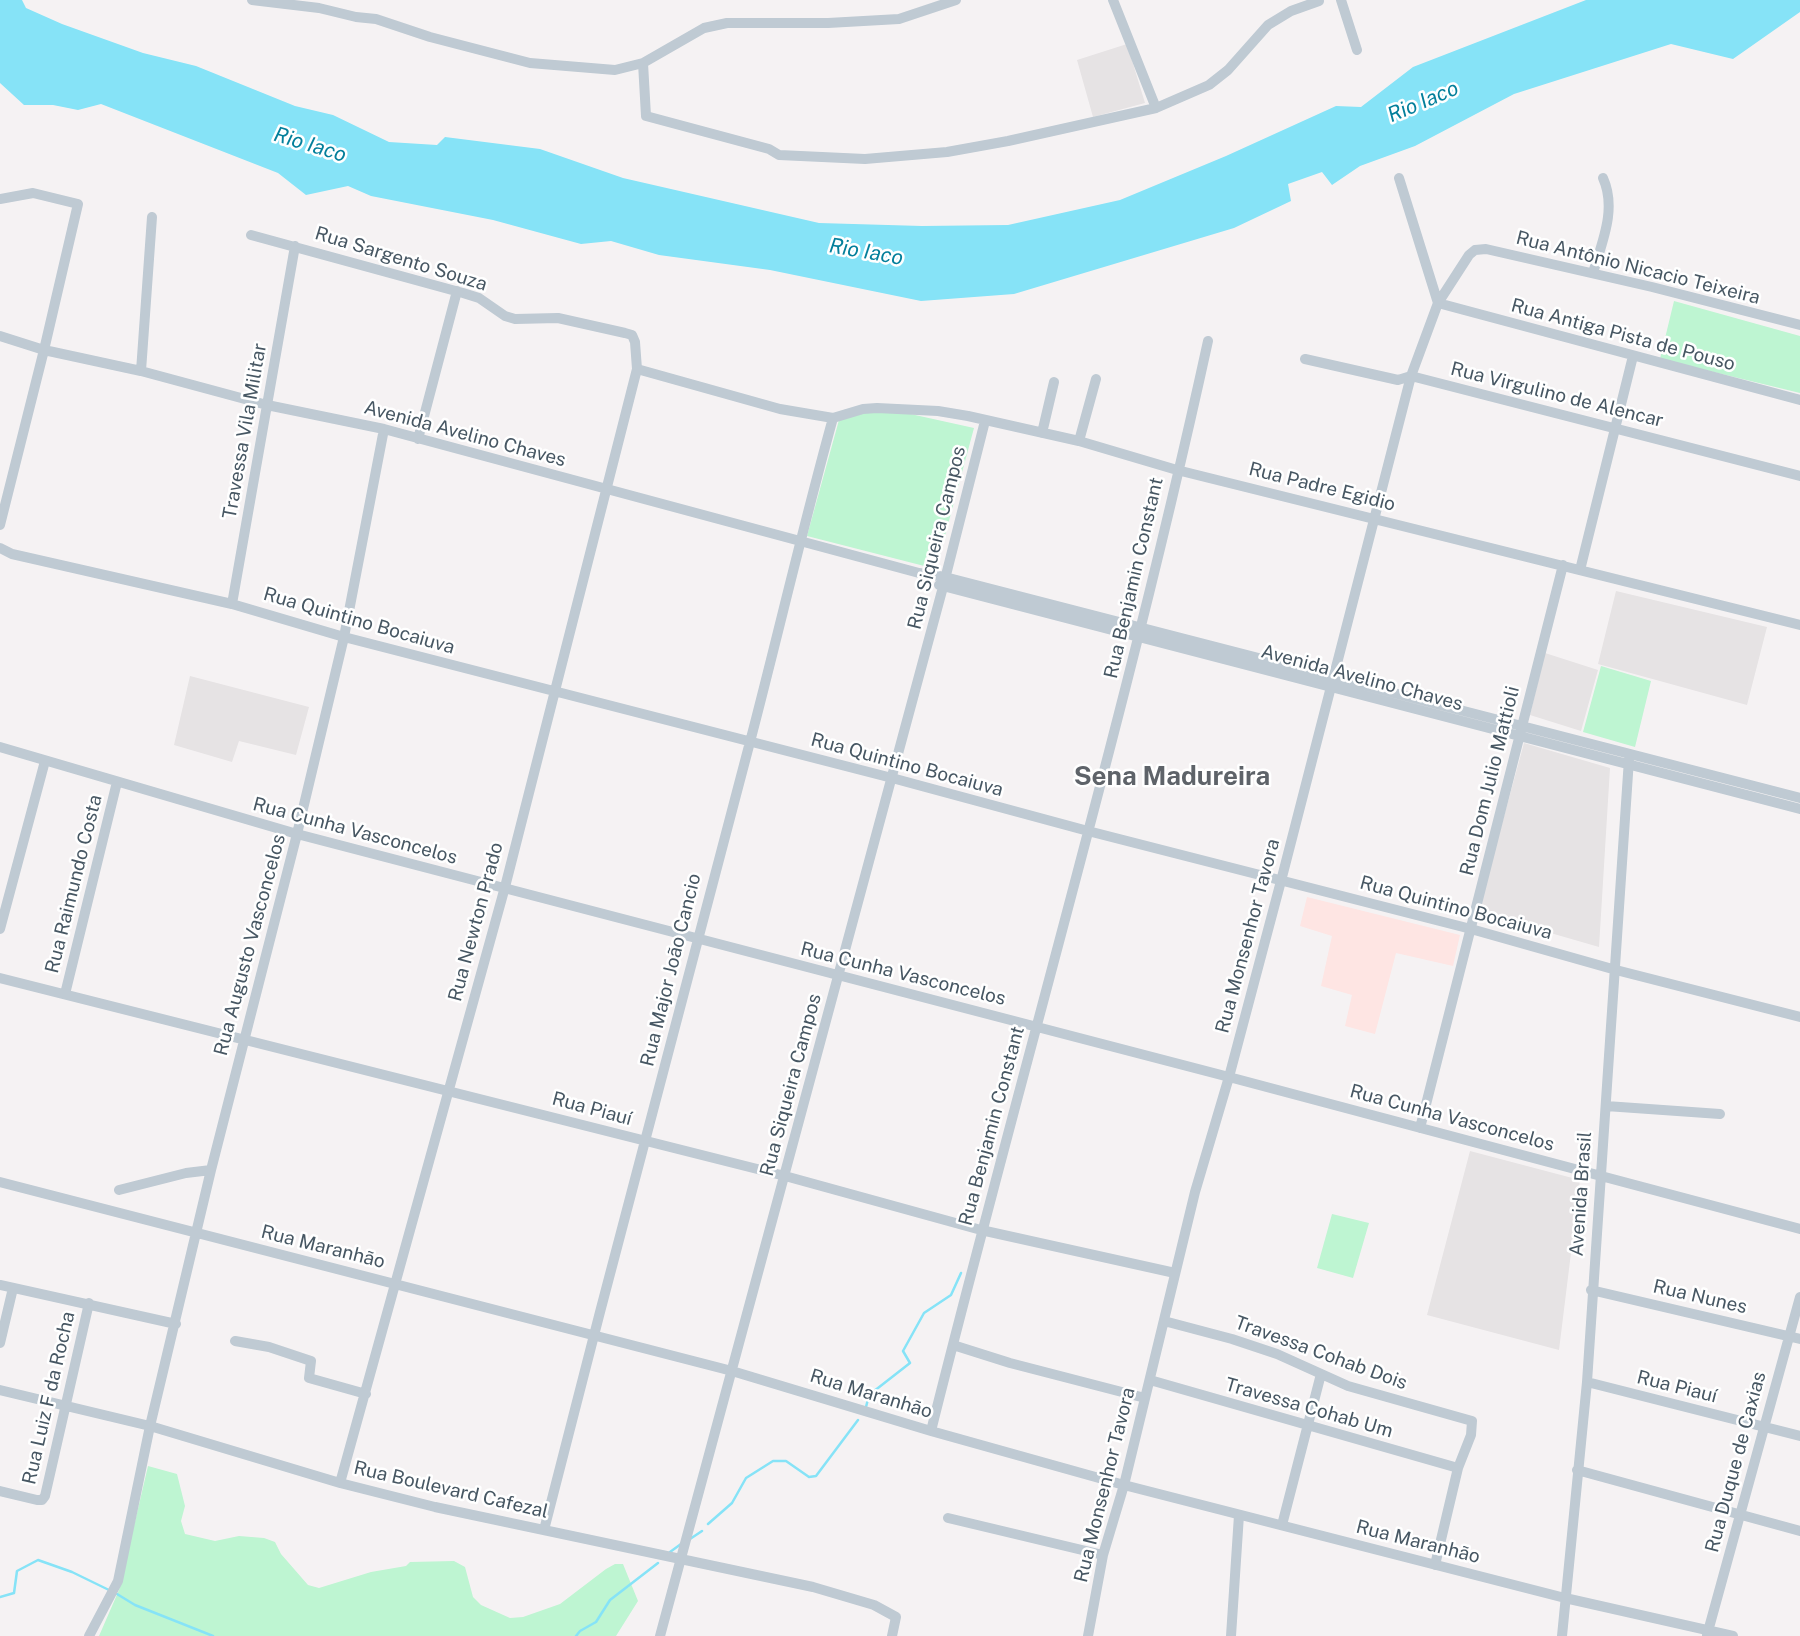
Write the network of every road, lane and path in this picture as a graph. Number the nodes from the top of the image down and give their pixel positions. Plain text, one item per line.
1 (252, 0) edge
2 (956, 0) edge
3 (1113, 0) edge
4 (1341, 0) edge
5 (1319, 1) edge
6 (1357, 50) dead end
7 (643, 63) junction
8 (1157, 108) junction
9 (1399, 178) dead end
10 (1603, 178) dead end
11 (0, 199) edge
12 (152, 217) dead end
13 (251, 235) dead end
14 (295, 246) junction
15 (1469, 255) joint
16 (290, 265) joint
17 (1593, 273) junction
18 (457, 291) junction
19 (1438, 303) junction
20 (1800, 325) edge
21 (0, 336) edge
22 (1208, 341) dead end
23 (44, 350) junction
24 (1633, 356) junction
25 (1305, 359) dead end
26 (638, 369) junction
27 (141, 371) junction
28 (1411, 376) junction
29 (1096, 379) dead end
30 (1054, 382) dead end
31 (1800, 400) edge
32 (267, 405) junction
33 (833, 418) junction
34 (985, 421) junction
35 (1616, 427) junction
36 (384, 429) junction
37 (1042, 433) junction
38 (418, 439) junction
39 (1079, 441) junction
40 (1177, 470) junction
41 (1800, 475) edge
42 (606, 490) junction
43 (1375, 518) junction
44 (0, 525) edge
45 (801, 541) junction
46 (1, 551) edge
47 (1563, 565) junction
48 (1580, 570) junction
49 (944, 582) junction
50 (232, 604) junction
51 (1800, 625) edge
52 (1139, 633) junction
53 (344, 637) junction
54 (1332, 681) junction
55 (553, 692) junction
56 (1519, 731) junction
57 (750, 741) junction
58 (0, 747) edge
59 (1629, 760) junction
60 (45, 761) junction
61 (892, 778) junction
62 (117, 782) junction
63 (1800, 798) edge
64 (1800, 809) edge
65 (1088, 831) junction
66 (297, 834) junction
67 (1281, 881) junction
68 (505, 887) junction
69 (0, 929) edge
70 (1471, 929) junction
71 (696, 938) junction
72 (1616, 970) junction
73 (837, 976) junction
74 (0, 978) edge
75 (65, 994) junction
76 (1800, 1017) edge
77 (1037, 1027) junction
78 (243, 1038) junction
79 (1229, 1077) junction
80 (447, 1089) junction
81 (1605, 1106) junction
82 (1720, 1114) dead end
83 (1420, 1128) junction
84 (646, 1141) junction
85 (211, 1170) junction
86 (1600, 1175) junction
87 (785, 1176) junction
88 (0, 1182) edge
89 (119, 1190) dead end
90 (1800, 1229) edge
91 (981, 1230) junction
92 (196, 1233) junction
93 (1175, 1273) junction
94 (397, 1284) junction
95 (0, 1285) edge
96 (13, 1288) junction
97 (1591, 1290) junction
98 (1800, 1297) edge
99 (89, 1303) junction
100 (1164, 1321) junction
101 (176, 1324) junction
102 (594, 1335) junction
103 (1795, 1337) edge
104 (234, 1341) dead end
105 (0, 1343) edge
106 (953, 1345) junction
107 (732, 1371) junction
108 (1321, 1374) junction
109 (1150, 1380) junction
110 (1587, 1382) junction
111 (0, 1390) edge
112 (366, 1394) junction
113 (1146, 1398) junction
114 (66, 1405) junction
115 (150, 1426) junction
116 (1308, 1426) junction
117 (1764, 1427) junction
118 (931, 1431) junction
119 (1800, 1436) edge
120 (1458, 1468) junction
121 (1577, 1470) junction
122 (340, 1483) junction
123 (1124, 1485) junction
124 (0, 1491) edge
125 (1239, 1515) junction
126 (1741, 1515) junction
127 (948, 1518) dead end
128 (1282, 1525) junction
129 (544, 1530) junction
130 (1800, 1531) edge
131 (1103, 1555) junction
132 (682, 1559) junction
133 (1435, 1565) junction
134 (1565, 1598) junction
135 (1707, 1633) edge
136 (89, 1636) edge
137 (660, 1636) edge
138 (892, 1636) edge
139 (1088, 1636) edge
140 (1231, 1636) edge
141 (1562, 1636) edge
142 (1733, 1636) edge

1 - 7 street
2 - 7 street
3 - 8 street
4 - 6 street
5 - 8 street
7 - 8 street
9 - 19 street
10 - 17 street
11 - 23 street
12 - 27 street
13 - 14 street, Rua Sargento Souza
14 - 16 street, Rua Sargento Souza
14 - 18 street, Rua Sargento Souza
15 - 17 street, Rua Antônio Nicacio Teixeira
15 - 19 street, Rua Monsenhor Tavora
16 - 32 street, Travessa Vila Militar
17 - 20 street, Rua Antônio Nicacio Teixeira
18 - 26 street, Rua Sargento Souza
18 - 38 street
19 - 24 street, Rua Antiga Pista de Pouso
19 - 28 street, Rua Monsenhor Tavora
21 - 23 street, Avenida Avelino Chaves
22 - 40 street, Rua Benjamin Constant
23 - 27 street, Avenida Avelino Chaves
23 - 44 street
24 - 31 street, Rua Antiga Pista de Pouso
24 - 35 street
25 - 28 street, Rua Virgulino de Alencar
26 - 33 street
26 - 42 street, Rua Newton Prado
27 - 32 street, Avenida Avelino Chaves
28 - 35 street, Rua Virgulino de Alencar
28 - 43 street, Rua Monsenhor Tavora
29 - 39 street
30 - 37 street
32 - 36 street, Avenida Avelino Chaves
32 - 50 street, Travessa Vila Militar
33 - 34 street, Rua Padre Egidio
33 - 45 street, Rua Major João Cancio
34 - 37 street, Rua Padre Egidio
34 - 49 street, Rua Siqueira Campos
35 - 41 street, Rua Virgulino de Alencar
35 - 48 street
36 - 38 street, Avenida Avelino Chaves
36 - 53 street, Rua Augusto Vasconcelos
37 - 39 street, Rua Padre Egidio
38 - 42 street, Avenida Avelino Chaves
39 - 40 street, Rua Padre Egidio
40 - 43 street, Rua Padre Egidio
40 - 52 street, Rua Benjamin Constant
42 - 45 street, Avenida Avelino Chaves
42 - 55 street, Rua Newton Prado
43 - 47 street, Rua Padre Egidio
43 - 54 street, Rua Monsenhor Tavora
45 - 49 street, Avenida Avelino Chaves
45 - 57 street, Rua Major João Cancio
46 - 50 street, Rua Quintino Bocaiuva
47 - 48 street, Rua Padre Egidio
47 - 56 street, Rua Dom Julio Mattioli
48 - 51 street, Rua Padre Egidio
49 - 52 street, Avenida Avelino Chaves
49 - 61 street, Rua Siqueira Campos
50 - 53 street, Rua Quintino Bocaiuva
52 - 54 street, Avenida Avelino Chaves
52 - 65 street, Rua Benjamin Constant
53 - 55 street, Rua Quintino Bocaiuva
53 - 66 street, Rua Augusto Vasconcelos
54 - 56 street, Avenida Avelino Chaves
54 - 67 street, Rua Monsenhor Tavora
55 - 57 street, Rua Quintino Bocaiuva
55 - 68 street, Rua Newton Prado
56 - 59 street, Avenida Avelino Chaves
56 - 70 street, Rua Dom Julio Mattioli
57 - 61 street, Rua Quintino Bocaiuva
57 - 71 street, Rua Major João Cancio
58 - 60 street, Rua Cunha Vasconcelos
59 - 63 street, Avenida Avelino Chaves
59 - 64 street, Avenida Avelino Chaves
59 - 72 street, Avenida Brasil
60 - 62 street, Rua Cunha Vasconcelos
60 - 69 street
61 - 65 street, Rua Quintino Bocaiuva
61 - 73 street, Rua Siqueira Campos
62 - 66 street, Rua Cunha Vasconcelos
62 - 75 street, Rua Raimundo Costa
65 - 67 street, Rua Quintino Bocaiuva
65 - 77 street, Rua Benjamin Constant
66 - 68 street, Rua Cunha Vasconcelos
66 - 78 street, Rua Augusto Vasconcelos
67 - 70 street, Rua Quintino Bocaiuva
67 - 79 street, Rua Monsenhor Tavora
68 - 71 street, Rua Cunha Vasconcelos
68 - 80 street, Rua Newton Prado
70 - 72 street, Rua Quintino Bocaiuva
70 - 83 street, Rua Dom Julio Mattioli
71 - 73 street, Rua Cunha Vasconcelos
71 - 84 street, Rua Major João Cancio
72 - 76 street, Rua Quintino Bocaiuva
72 - 81 street, Avenida Brasil
73 - 77 street, Rua Cunha Vasconcelos
73 - 87 street, Rua Siqueira Campos
74 - 75 street, Rua Piauí
75 - 78 street, Rua Piauí
77 - 79 street, Rua Cunha Vasconcelos
77 - 91 street, Rua Benjamin Constant
78 - 80 street, Rua Piauí
78 - 85 street, Rua Augusto Vasconcelos
79 - 83 street, Rua Cunha Vasconcelos
79 - 93 street, Rua Monsenhor Tavora
80 - 84 street, Rua Piauí
80 - 94 street, Rua Newton Prado
81 - 82 street
81 - 86 street, Avenida Brasil
83 - 86 street, Rua Cunha Vasconcelos
84 - 87 street, Rua Piauí
84 - 102 street, Rua Major João Cancio
85 - 89 street
85 - 92 street, Rua Augusto Vasconcelos
86 - 90 street, Rua Cunha Vasconcelos
86 - 97 street, Avenida Brasil
87 - 91 street, Rua Piauí
87 - 107 street, Rua Siqueira Campos
88 - 92 street, Rua Maranhão
91 - 93 street, Rua Piauí
91 - 106 street, Rua Benjamin Constant
92 - 94 street, Rua Maranhão
92 - 101 street, Rua Augusto Vasconcelos
93 - 100 street, Rua Monsenhor Tavora
94 - 102 street, Rua Maranhão
94 - 112 street, Rua Newton Prado
95 - 96 street
96 - 99 street
96 - 105 street
97 - 103 street, Rua Nunes
97 - 110 street, Avenida Brasil
98 - 103 street, Rua Duque de Caxias
99 - 101 street
99 - 114 street, Rua Luiz F da Rocha
100 - 108 street, Travessa Cohab Dois
100 - 109 street, Rua Monsenhor Tavora
101 - 115 street, Rua Augusto Vasconcelos
102 - 107 street, Rua Maranhão
102 - 129 street, Rua Major João Cancio
103 - 117 street, Rua Duque de Caxias
104 - 112 street
106 - 113 street
106 - 118 street, Rua Benjamin Constant
107 - 118 street, Rua Maranhão
107 - 132 street, Rua Siqueira Campos
108 - 116 street
108 - 120 street, Travessa Cohab Dois
109 - 113 street, Rua Monsenhor Tavora
109 - 116 street, Travessa Cohab Um
110 - 117 street, Rua Piauí
110 - 121 street, Avenida Brasil
111 - 114 street, Rua Boulevard Cafezal
112 - 122 street, Rua Newton Prado
113 - 123 street, Rua Monsenhor Tavora
114 - 115 street, Rua Boulevard Cafezal
114 - 124 street, Rua Luiz F da Rocha
115 - 122 street, Rua Boulevard Cafezal
115 - 136 street, Rua Augusto Vasconcelos
116 - 120 street, Travessa Cohab Um
116 - 128 street
117 - 119 street, Rua Piauí
117 - 126 street, Rua Duque de Caxias
118 - 123 street, Rua Maranhão
120 - 133 street
121 - 126 street
121 - 134 street, Avenida Brasil
122 - 129 street, Rua Boulevard Cafezal
123 - 125 street, Rua Maranhão
123 - 131 street, Rua Monsenhor Tavora
125 - 128 street, Rua Maranhão
125 - 140 street
126 - 130 street
126 - 135 street, Rua Duque de Caxias
127 - 131 street
128 - 133 street, Rua Maranhão
129 - 132 street, Rua Boulevard Cafezal
131 - 139 street, Rua Monsenhor Tavora
132 - 137 street, Rua Siqueira Campos
132 - 138 street, Rua Boulevard Cafezal
133 - 134 street, Rua Maranhão
134 - 135 street, Rua Maranhão
134 - 141 street, Avenida Brasil
135 - 142 street, Rua Maranhão

